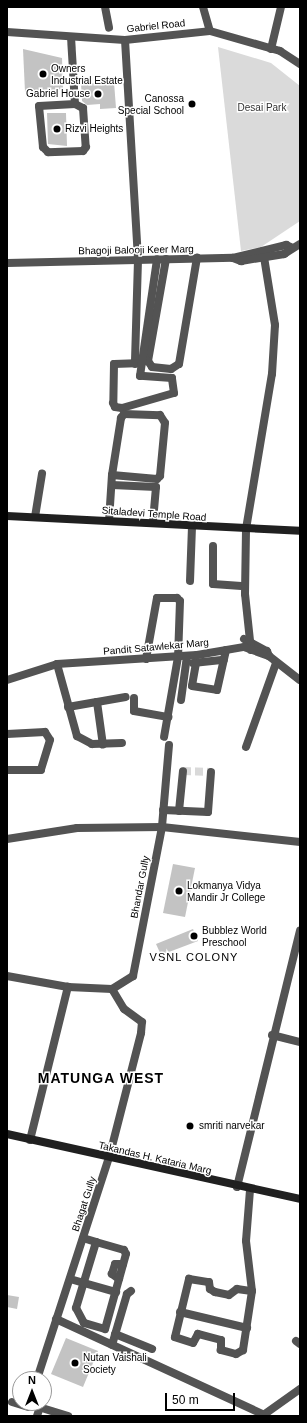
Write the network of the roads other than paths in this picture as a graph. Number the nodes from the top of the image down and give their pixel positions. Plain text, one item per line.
1 (104, 7) edge
2 (203, 7) edge
3 (281, 7) edge
4 (109, 28) dead end
5 (210, 31) junction
6 (7, 32) edge
7 (71, 37) junction
8 (125, 40) junction
9 (271, 49) junction
10 (300, 64) edge
11 (75, 104) junction
12 (300, 244) edge
13 (291, 247) junction
14 (262, 250) junction
15 (197, 258) junction
16 (234, 258) junction
17 (157, 259) junction
18 (166, 259) junction
19 (264, 259) junction
20 (138, 260) junction
21 (7, 262) edge
22 (140, 347) junction
23 (138, 364) junction
24 (42, 474) dead end
25 (112, 475) junction
26 (112, 485) junction
27 (7, 516) edge
28 (35, 517) junction
29 (109, 521) junction
30 (153, 523) junction
31 (192, 526) junction
32 (246, 529) junction
33 (300, 531) edge
34 (213, 546) dead end
35 (190, 581) dead end
36 (245, 586) junction
37 (247, 645) junction
38 (226, 650) junction
39 (178, 656) junction
40 (146, 658) junction
41 (186, 660) junction
42 (224, 660) junction
43 (196, 663) junction
44 (276, 663) junction
45 (57, 664) junction
46 (7, 680) edge
47 (300, 680) edge
48 (182, 700) dead end
49 (97, 702) junction
50 (68, 707) junction
51 (168, 717) junction
52 (7, 734) edge
53 (164, 737) dead end
54 (122, 744) dead end
55 (103, 745) junction
56 (169, 745) dead end
57 (246, 747) dead end
58 (7, 770) edge
59 (183, 771) dead end
60 (211, 772) dead end
61 (164, 810) junction
62 (179, 811) junction
63 (162, 827) junction
64 (7, 839) edge
65 (300, 842) edge
66 (300, 931) edge
67 (297, 950) edge
68 (7, 976) edge
69 (68, 987) junction
70 (112, 989) junction
71 (272, 1035) junction
72 (300, 1042) edge
73 (7, 1134) edge
74 (30, 1140) junction
75 (109, 1158) junction
76 (237, 1187) junction
77 (250, 1190) junction
78 (300, 1199) edge
79 (83, 1238) junction
80 (96, 1242) junction
81 (70, 1279) junction
82 (84, 1283) junction
83 (131, 1291) dead end
84 (252, 1291) junction
85 (116, 1292) junction
86 (180, 1312) junction
87 (56, 1319) junction
88 (247, 1328) junction
89 (115, 1334) junction
90 (112, 1345) junction
91 (148, 1361) junction
92 (40, 1371) edge
93 (300, 1389) edge
94 (52, 1411) edge
95 (262, 1415) edge
96 (68, 1416) edge

1 - 4 street
2 - 5 street
3 - 9 street
5 - 8 street, Gabriel Road
5 - 9 street, Gabriel Road
6 - 7 street, Gabriel Road
7 - 8 street, Gabriel Road
7 - 11 street
8 - 20 street
9 - 10 street, Gabriel Road
11 - 11 street
12 - 13 street
13 - 14 street
13 - 19 street
14 - 16 street
14 - 19 street
15 - 16 street, Bhagoji Balooji Keer Marg
15 - 18 street, Bhagoji Balooji Keer Marg
15 - 18 street
16 - 19 street, Bhagoji Balooji Keer Marg
17 - 18 street, Bhagoji Balooji Keer Marg
17 - 20 street, Bhagoji Balooji Keer Marg
17 - 22 street
19 - 32 street
20 - 21 street, Bhagoji Balooji Keer Marg
20 - 22 street
22 - 23 street
23 - 23 street
24 - 28 street
25 - 25 street
25 - 26 street
26 - 29 street
26 - 30 street
27 - 28 main road, Sitaladevi Temple Road
28 - 29 main road, Sitaladevi Temple Road
29 - 30 main road, Sitaladevi Temple Road
30 - 31 main road, Sitaladevi Temple Road
31 - 32 main road, Sitaladevi Temple Road
31 - 35 street
32 - 33 main road, Sitaladevi Temple Road
32 - 36 street
34 - 36 street
36 - 37 street
37 - 38 street, Pandit Satawlekar Marg
37 - 44 street
38 - 41 street, Pandit Satawlekar Marg
38 - 42 street
39 - 40 street, Pandit Satawlekar Marg
39 - 40 street
39 - 41 street, Pandit Satawlekar Marg
39 - 51 street
40 - 45 street, Pandit Satawlekar Marg
41 - 43 street
41 - 48 street
42 - 43 street
42 - 43 street
44 - 47 street
44 - 57 street
45 - 46 street, Pandit Satawlekar Marg
45 - 50 street
49 - 50 street
49 - 51 street
49 - 55 street
50 - 55 street
51 - 53 street
52 - 58 street
54 - 55 street
56 - 61 street, Bhandar Gully
59 - 62 street
60 - 62 street
61 - 62 street
61 - 63 street, Bhandar Gully
63 - 64 street
63 - 65 street
63 - 70 street, Bhandar Gully
66 - 67 street
67 - 71 street
68 - 69 street
69 - 70 street
69 - 74 street
70 - 75 street, Bhagat Gully
71 - 72 street
71 - 76 street
73 - 74 main road, Takandas H. Kataria Marg
74 - 75 main road, Takandas H. Kataria Marg
75 - 76 main road, Takandas H. Kataria Marg
75 - 79 street, Bhagat Gully
76 - 77 main road, Takandas H. Kataria Marg
77 - 78 main road, Takandas H. Kataria Marg
77 - 84 street
79 - 80 street
79 - 81 street, Bhagat Gully
80 - 82 street
80 - 85 street
81 - 82 street
81 - 87 street, Bhagat Gully
82 - 85 street
82 - 85 street
83 - 89 street
84 - 86 street
84 - 88 street
86 - 88 street
86 - 88 street
87 - 90 street
87 - 92 street, Bhagat Gully
89 - 90 street
89 - 91 street
90 - 91 street
91 - 95 street
93 - 95 street
94 - 96 street

